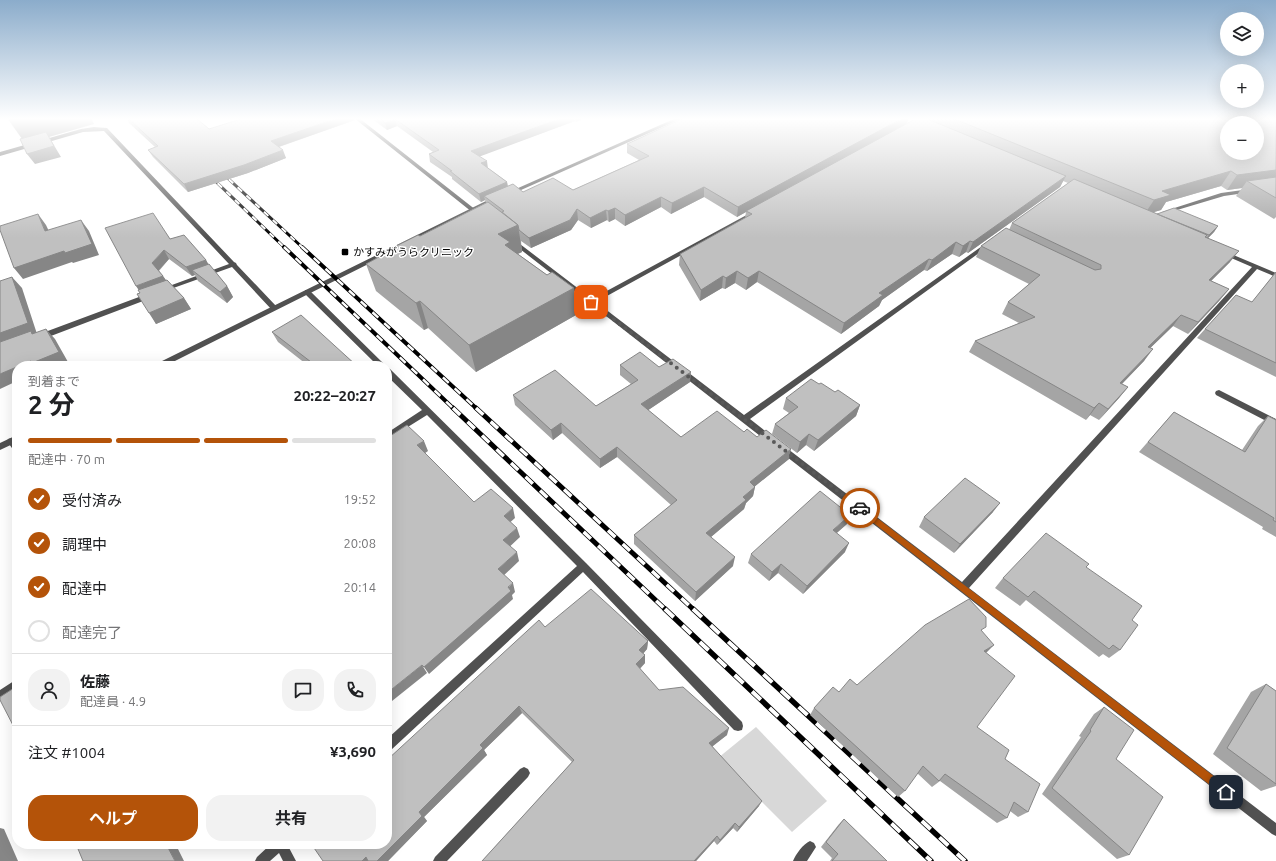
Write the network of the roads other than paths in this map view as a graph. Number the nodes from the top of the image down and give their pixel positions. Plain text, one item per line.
1 (133, 158) edge
2 (407, 158) edge
3 (589, 158) edge
4 (1257, 190) edge
5 (501, 197) edge
6 (494, 200) edge
7 (472, 210) junction
8 (758, 211) edge
9 (1158, 214) edge
10 (485, 219) edge
11 (510, 239) edge
12 (994, 241) edge
13 (1214, 249) edge
14 (234, 264) junction
15 (1257, 266) junction
16 (1276, 274) edge
17 (307, 292) junction
18 (591, 302) junction
19 (274, 308) junction
20 (29, 341) edge
21 (169, 361) edge
22 (377, 361) edge
23 (392, 376) edge
24 (1219, 393) dead end
25 (427, 411) junction
26 (744, 419) junction
27 (1276, 423) edge
28 (392, 434) edge
29 (12, 440) edge
30 (0, 447) edge
31 (583, 566) junction
32 (963, 588) junction
33 (12, 688) edge
34 (0, 696) edge
35 (738, 726) dead end
36 (392, 741) edge
37 (524, 773) dead end
38 (1276, 830) edge
39 (810, 847) dead end
40 (274, 849) edge
41 (283, 849) edge
42 (261, 861) edge
43 (290, 861) edge
44 (439, 861) edge
45 (799, 861) edge

1 - 14 street
2 - 7 street
3 - 5 street
4 - 9 street
6 - 7 street
7 - 10 street
7 - 17 street
8 - 18 street
11 - 18 street
12 - 26 street
13 - 15 street
14 - 19 street
14 - 20 street
15 - 16 street
15 - 32 street
17 - 19 street
17 - 22 street
18 - 26 street
19 - 21 street
23 - 25 street
24 - 27 street
25 - 28 street
25 - 31 street
26 - 32 street
29 - 30 street
31 - 35 street
31 - 36 street
32 - 38 street
33 - 34 street
37 - 44 street
39 - 45 street
40 - 42 street
41 - 43 street

